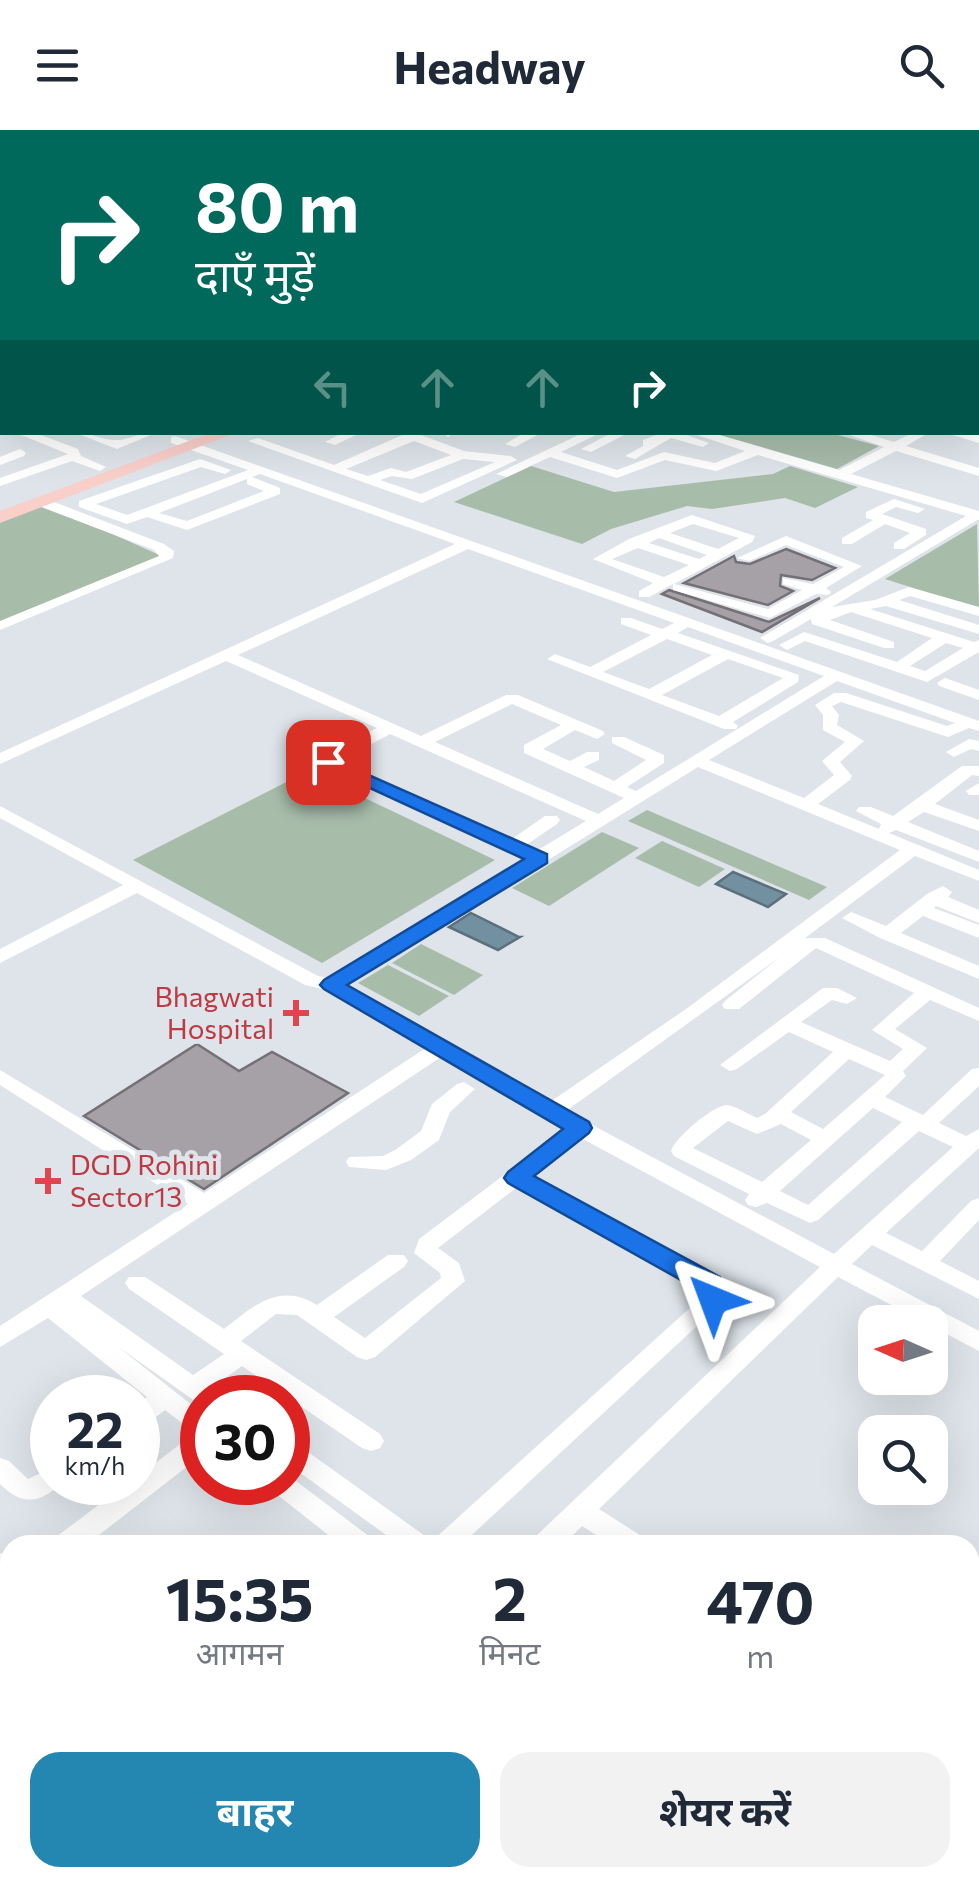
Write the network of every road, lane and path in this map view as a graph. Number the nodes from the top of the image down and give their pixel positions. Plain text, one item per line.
1 (28, 435) edge
2 (87, 435) edge
3 (129, 435) edge
4 (228, 435) edge
5 (266, 435) edge
6 (348, 435) edge
7 (414, 435) edge
8 (530, 435) edge
9 (589, 435) edge
10 (617, 435) edge
11 (667, 435) edge
12 (674, 435) edge
13 (702, 435) edge
14 (857, 435) edge
15 (918, 435) edge
16 (136, 438) junction
17 (191, 439) edge
18 (331, 442) dead end
19 (511, 444) dead end
20 (653, 446) junction
21 (896, 446) junction
22 (20, 453) dead end
23 (550, 453) junction
24 (750, 453) junction
25 (462, 455) junction
26 (666, 456) junction
27 (72, 457) junction
28 (566, 458) junction
29 (0, 461) edge
30 (697, 464) junction
31 (100, 467) junction
32 (609, 467) junction
33 (260, 470) junction
34 (682, 471) dead end
35 (979, 472) edge
36 (840, 475) junction
37 (332, 476) junction
38 (5, 477) edge
39 (242, 477) junction
40 (369, 480) junction
41 (911, 501) junction
42 (42, 502) junction
43 (0, 504) edge
44 (147, 513) junction
45 (414, 513) junction
46 (934, 514) dead end
47 (978, 515) edge
48 (0, 517) edge
49 (885, 517) junction
50 (656, 532) junction
51 (847, 541) dead end
52 (634, 542) junction
53 (467, 544) junction
54 (719, 554) junction
55 (884, 555) dead end
56 (744, 558) dead end
57 (701, 564) junction
58 (788, 580) dead end
59 (672, 585) junction
60 (816, 590) junction
61 (644, 594) junction
62 (702, 595) junction
63 (886, 601) junction
64 (844, 603) junction
65 (979, 612) edge
66 (683, 614) junction
67 (626, 621) dead end
68 (816, 622) junction
69 (0, 626) edge
70 (914, 628) junction
71 (979, 630) edge
72 (664, 633) junction
73 (804, 636) junction
74 (944, 638) junction
75 (779, 642) junction
76 (888, 645) junction
77 (977, 646) edge
78 (723, 654) junction
79 (225, 655) junction
80 (869, 658) junction
81 (554, 659) dead end
82 (898, 667) junction
83 (590, 673) junction
84 (836, 675) junction
85 (945, 683) dead end
86 (979, 694) edge
87 (650, 696) junction
88 (823, 707) junction
89 (976, 720) edge
90 (720, 722) junction
91 (574, 724) junction
92 (390, 728) junction
93 (745, 731) junction
94 (597, 734) dead end
95 (618, 740) dead end
96 (422, 742) junction
97 (979, 746) edge
98 (954, 752) dead end
99 (594, 756) dead end
100 (0, 758) edge
101 (697, 761) junction
102 (382, 768) dead end
103 (570, 768) junction
104 (979, 771) edge
105 (363, 778) junction
106 (614, 788) junction
107 (638, 798) junction
108 (813, 800) junction
109 (922, 805) junction
110 (0, 811) edge
111 (866, 811) dead end
112 (501, 819) dead end
113 (551, 820) dead end
114 (600, 821) junction
115 (894, 823) junction
116 (979, 826) edge
117 (480, 831) junction
118 (877, 834) junction
119 (513, 846) junction
120 (913, 849) junction
121 (979, 857) edge
122 (540, 858) junction
123 (979, 876) edge
124 (138, 885) junction
125 (933, 900) junction
126 (979, 917) edge
127 (850, 918) dead end
128 (979, 932) edge
129 (887, 934) junction
130 (979, 942) edge
131 (0, 957) edge
132 (953, 962) junction
133 (979, 974) edge
134 (332, 985) junction
135 (927, 992) junction
136 (847, 998) dead end
137 (732, 1005) dead end
138 (979, 1015) edge
139 (788, 1024) junction
140 (440, 1048) junction
141 (847, 1050) junction
142 (730, 1065) dead end
143 (892, 1070) junction
144 (979, 1074) edge
145 (0, 1076) edge
146 (464, 1089) dead end
147 (872, 1098) junction
148 (551, 1111) junction
149 (776, 1114) junction
150 (922, 1122) junction
151 (580, 1128) junction
152 (826, 1139) junction
153 (974, 1141) edge
154 (358, 1162) dead end
155 (516, 1178) junction
156 (764, 1194) junction
157 (203, 1203) junction
158 (979, 1206) edge
159 (739, 1213) junction
160 (873, 1236) junction
161 (396, 1262) dead end
162 (924, 1263) junction
163 (834, 1267) junction
164 (137, 1283) dead end
165 (979, 1291) edge
166 (57, 1301) junction
167 (317, 1317) junction
168 (0, 1338) edge
169 (979, 1342) edge
170 (232, 1349) junction
171 (213, 1375) edge
172 (180, 1380) edge
173 (165, 1398) junction
174 (160, 1402) edge
175 (180, 1409) edge
176 (371, 1441) dead end
177 (180, 1459) edge
178 (310, 1466) edge
179 (0, 1468) edge
180 (30, 1489) edge
181 (309, 1505) edge
182 (581, 1511) junction
183 (88, 1535) edge
184 (347, 1535) edge
185 (406, 1535) edge
186 (454, 1535) edge
187 (556, 1535) edge
188 (618, 1535) edge

1 - 27 street
2 - 16 street
3 - 16 street
4 - 17 street
5 - 37 street
6 - 18 street
7 - 25 street
7 - 37 street
8 - 19 street
9 - 23 street
10 - 28 street
11 - 20 street
12 - 24 street
13 - 24 street
14 - 21 street
15 - 21 street
16 - 17 street
17 - 31 main road
17 - 33 street
17 - 37 street
17 - 42 main road
20 - 26 street
20 - 32 street
21 - 35 street
21 - 36 street
22 - 29 street
23 - 28 street
23 - 45 street
24 - 30 street
24 - 36 street
25 - 40 street
25 - 40 street
26 - 30 street
26 - 32 street
27 - 31 street
27 - 38 street
28 - 32 street
30 - 34 street
31 - 43 main road
33 - 39 street
33 - 53 street
36 - 41 street
37 - 40 street
37 - 45 street
39 - 44 street
39 - 44 street
39 - 44 street
41 - 46 street
41 - 47 street
41 - 49 street
42 - 48 main road
42 - 69 street
45 - 61 street
47 - 64 street
49 - 51 street
49 - 55 street
50 - 52 street
50 - 54 street
50 - 54 street
52 - 57 street
52 - 59 street
53 - 66 street
53 - 79 street
54 - 57 street
56 - 60 street
57 - 59 street
58 - 60 street
59 - 61 street
59 - 62 street
60 - 62 street
60 - 64 street
61 - 66 street
62 - 66 street
63 - 64 street
63 - 65 street
63 - 71 street
64 - 68 street
64 - 70 street
64 - 75 street
66 - 72 street
66 - 75 street
66 - 84 street
67 - 72 street
68 - 73 street
68 - 76 street
70 - 74 street
70 - 76 street
72 - 78 street
72 - 83 street
73 - 75 street
73 - 80 street
74 - 77 street
74 - 82 street
75 - 89 street
76 - 80 street
77 - 82 street
78 - 87 street
78 - 90 street
79 - 92 street
79 - 100 street
80 - 82 street
81 - 83 street
83 - 87 street
84 - 89 street
84 - 93 street
85 - 86 street
87 - 90 street
88 - 89 street
88 - 108 street
88 - 108 street
90 - 93 street
91 - 94 street
91 - 96 street
91 - 103 street
92 - 96 street
92 - 105 street
93 - 101 street
95 - 106 street
96 - 114 street
97 - 98 street
99 - 103 street
101 - 107 street
101 - 108 street
102 - 105 street
103 - 106 street
104 - 109 street
105 - 117 street
106 - 107 street
107 - 114 street
108 - 118 street
109 - 115 street
109 - 116 street
110 - 124 street
111 - 115 street
112 - 117 street
113 - 119 street
114 - 122 street
115 - 118 street
115 - 121 street
117 - 119 street
118 - 120 street
119 - 122 street
120 - 123 street
120 - 148 street
122 - 134 street
124 - 131 street
124 - 134 street
125 - 126 street
125 - 128 street
125 - 129 street
127 - 129 street
129 - 132 street
130 - 132 street
132 - 133 street
134 - 140 street
135 - 137 street
135 - 138 street
135 - 143 street
136 - 139 street
139 - 141 street
139 - 142 street
140 - 148 street
140 - 157 street
141 - 143 street
141 - 149 street
143 - 147 street
144 - 150 street
145 - 157 street
146 - 154 street
147 - 150 street
147 - 152 street
148 - 151 street
149 - 152 street
149 - 156 street
150 - 153 street
150 - 156 street
151 - 155 street
151 - 159 street
152 - 156 street
153 - 160 street
155 - 167 street
155 - 186 street
156 - 159 street
157 - 166 street
158 - 162 street
159 - 163 street
160 - 162 street
160 - 163 street
161 - 167 street
162 - 165 street
163 - 169 street
163 - 182 street
164 - 170 street
166 - 168 street
166 - 172 street
166 - 173 street
167 - 170 street
170 - 171 street
170 - 176 street
173 - 174 street
173 - 175 street
177 - 183 street
178 - 185 street
179 - 180 street
181 - 184 street
182 - 187 street
182 - 188 street

